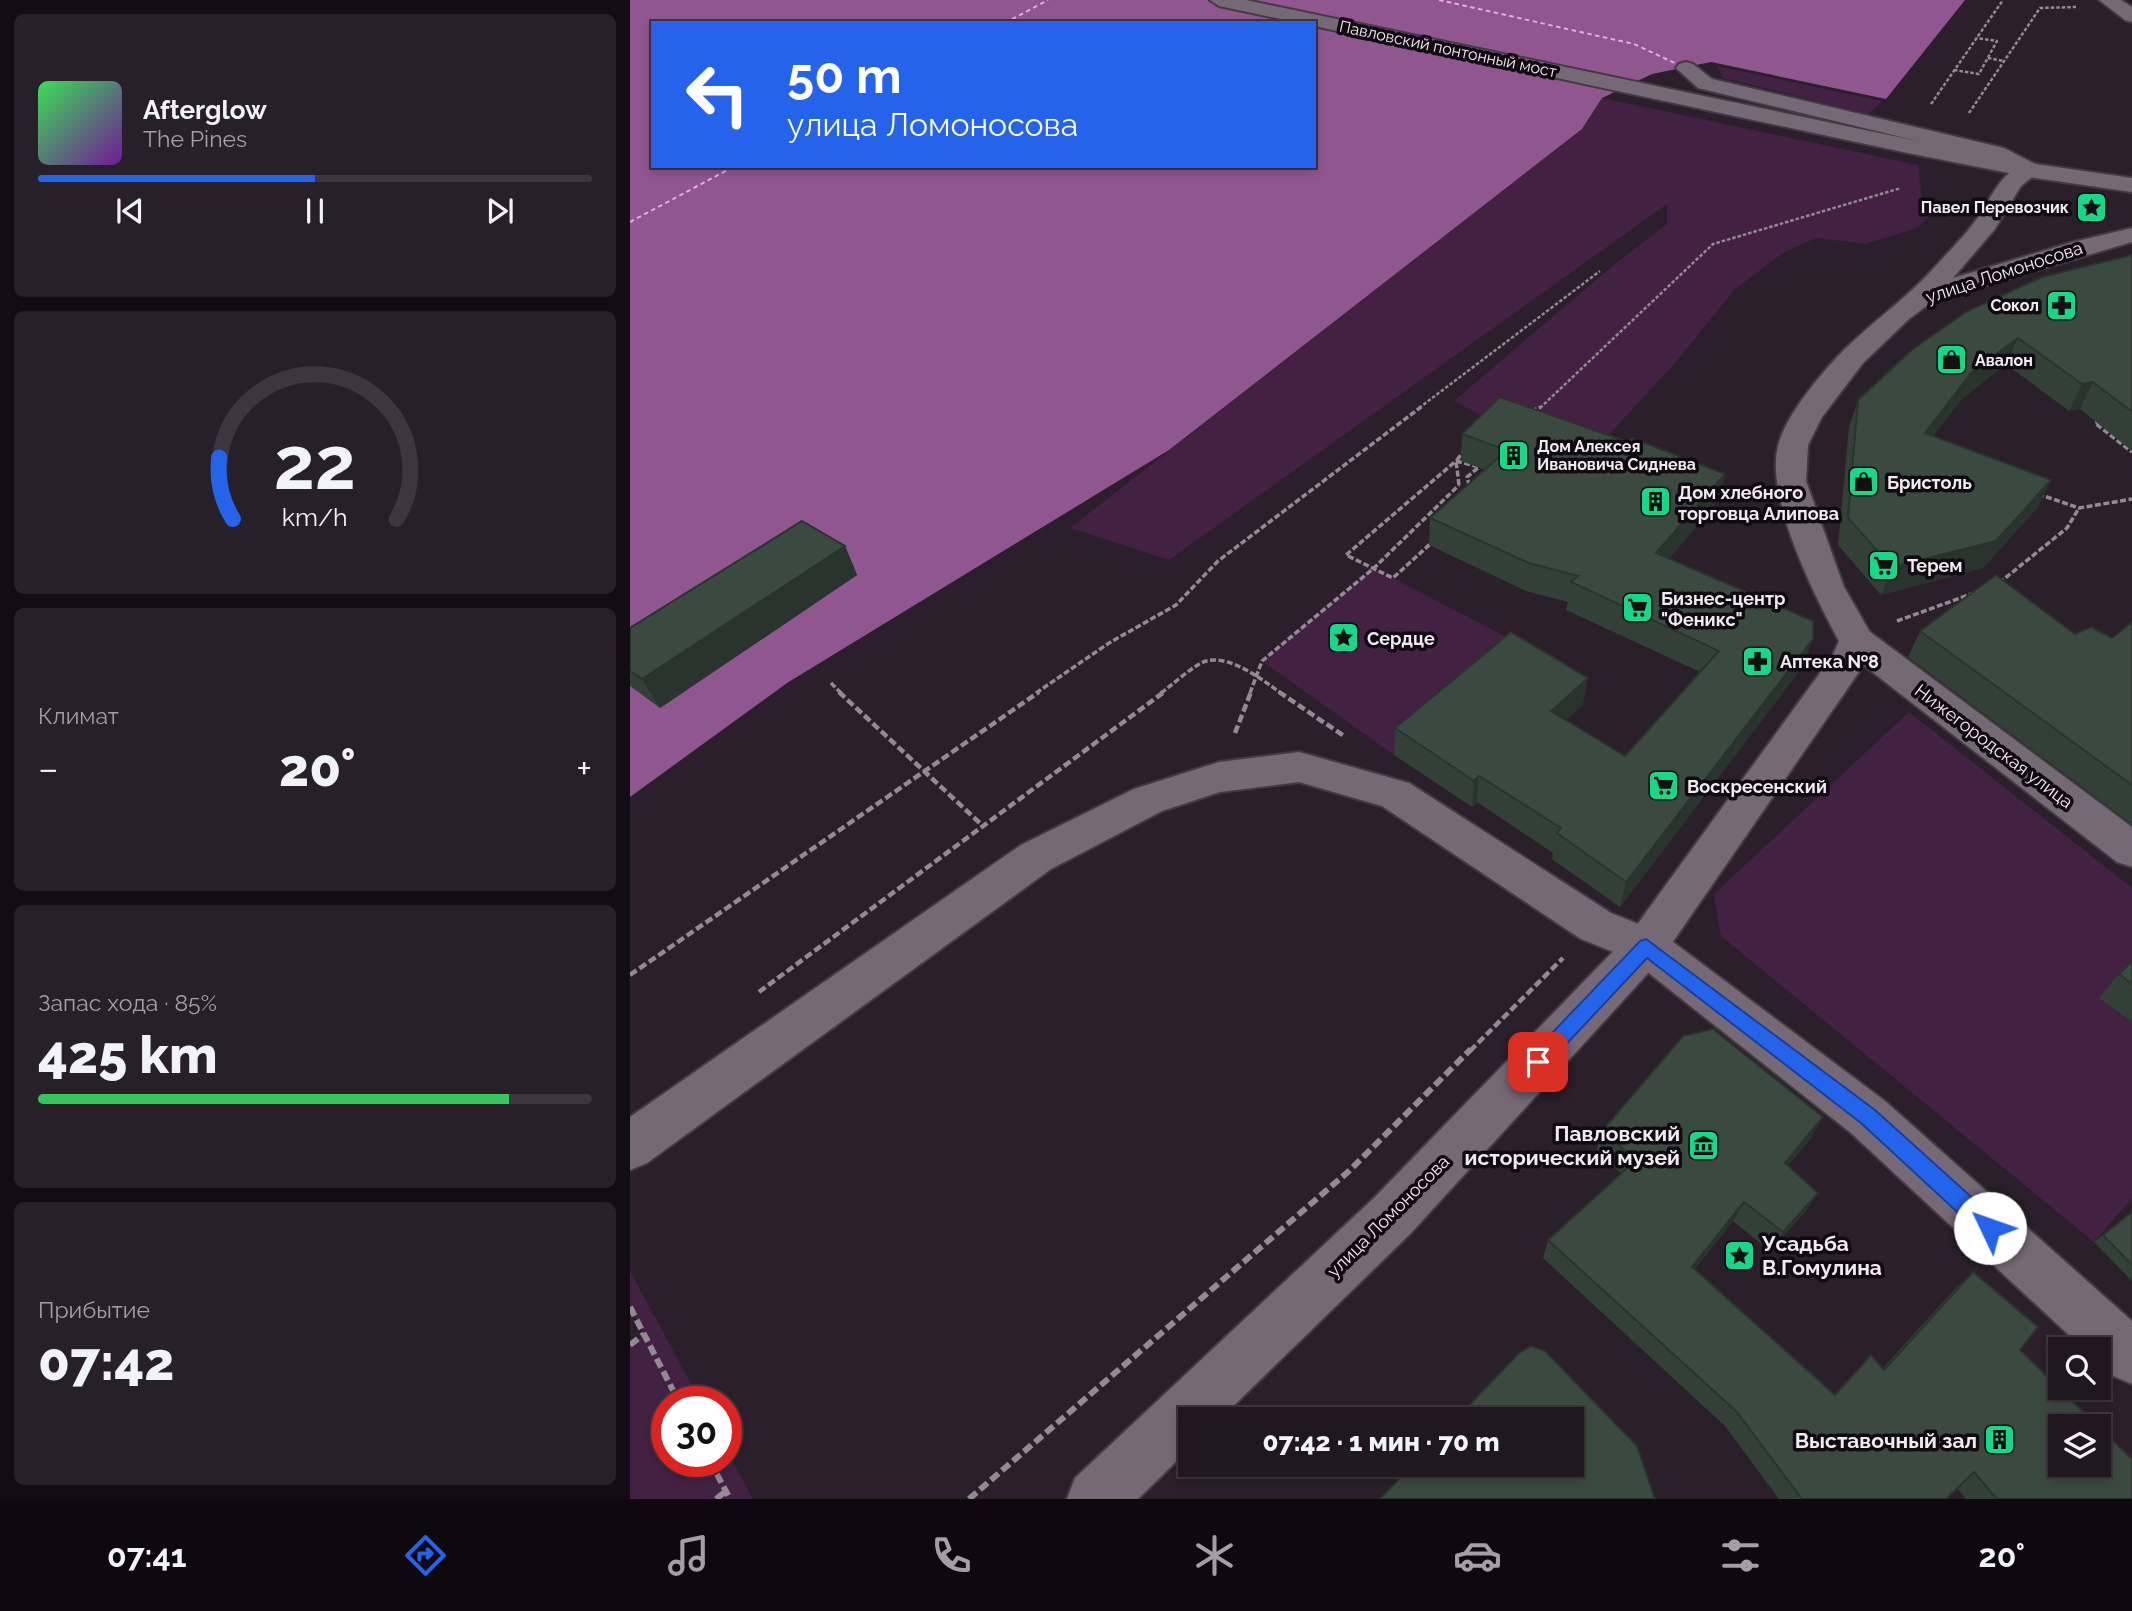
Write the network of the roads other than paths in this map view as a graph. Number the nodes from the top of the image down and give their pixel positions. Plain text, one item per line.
1 (1219, 0) edge
2 (2108, 0) edge
3 (2132, 16) edge
4 (1686, 68) dead end
5 (2029, 170) junction
6 (2132, 185) edge
7 (2132, 235) edge
8 (1924, 295) junction
9 (1851, 628) junction
10 (2132, 850) edge
11 (1646, 946) junction
12 (630, 1146) edge
13 (2132, 1357) edge
14 (1116, 1492) edge

1 - 5 street, Павловский понтонный мост
2 - 3 street
4 - 5 street
5 - 6 street, Павловский понтонный мост
5 - 8 street
7 - 8 street, улица Ломоносова
8 - 9 street, улица Ломоносова
9 - 10 street, Нижегородская улица
9 - 11 street, улица Ломоносова
11 - 12 street
11 - 13 street
11 - 14 street, улица Ломоносова

